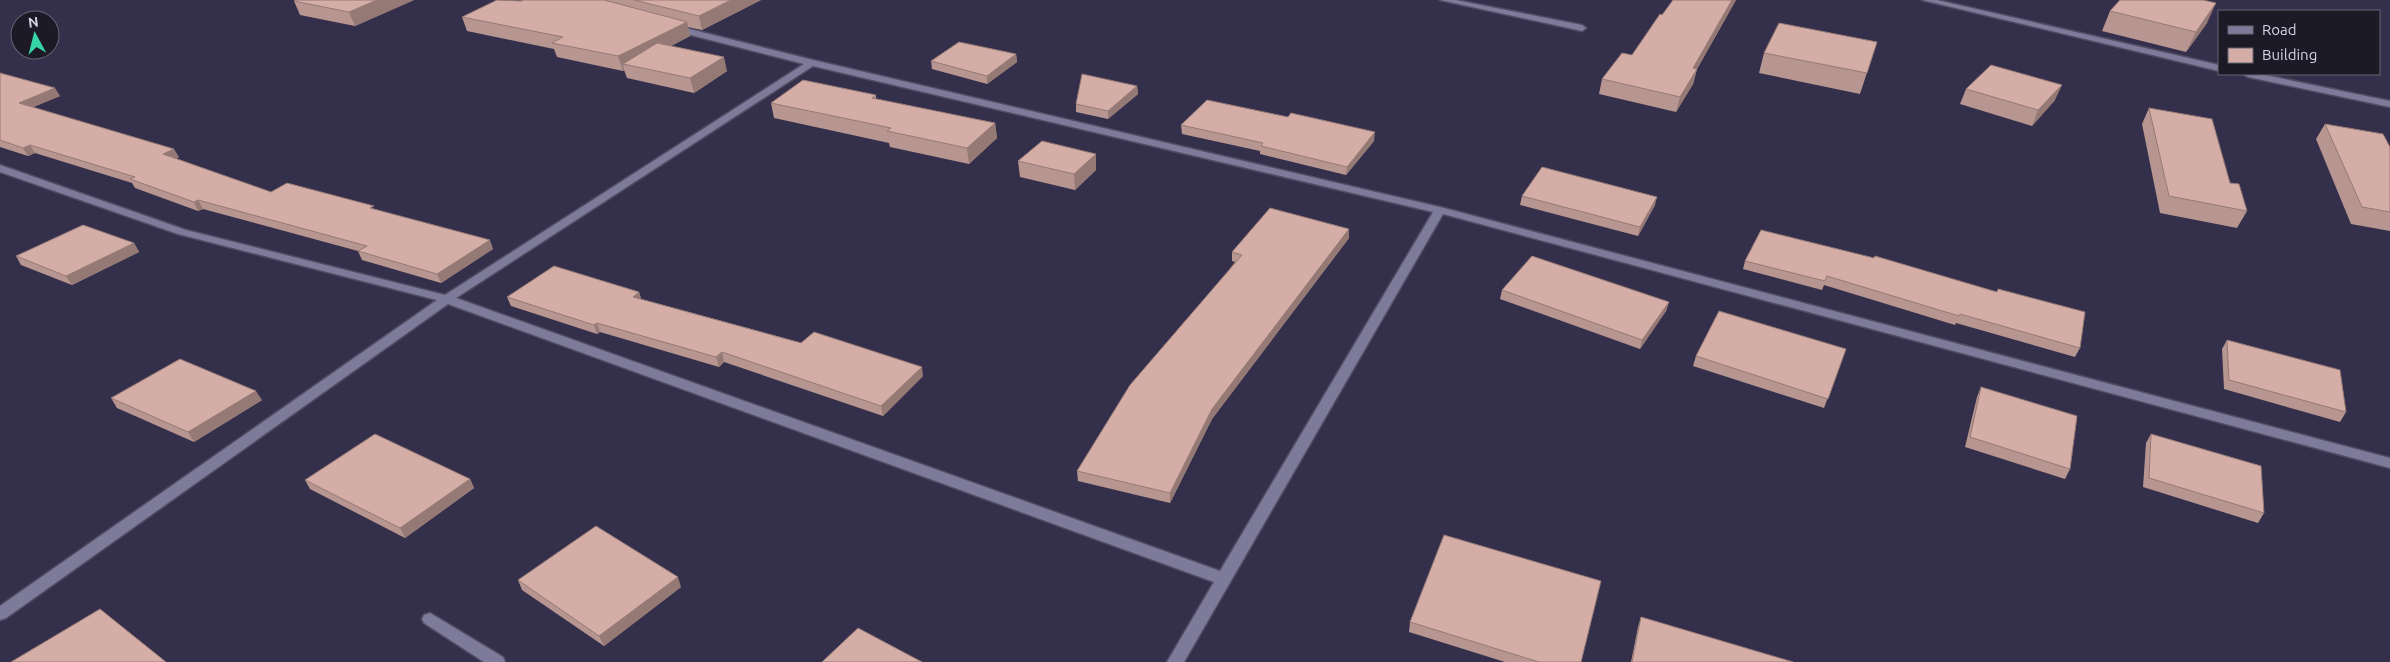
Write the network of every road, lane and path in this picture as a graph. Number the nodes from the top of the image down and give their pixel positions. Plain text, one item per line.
1 (1444, 0) edge
2 (1926, 0) edge
3 (660, 24) edge
4 (1582, 28) dead end
5 (812, 63) junction
6 (2218, 68) edge
7 (2253, 75) edge
8 (2390, 104) edge
9 (0, 168) edge
10 (1440, 210) junction
11 (447, 299) junction
12 (2390, 463) edge
13 (1224, 579) junction
14 (0, 614) edge
15 (430, 619) dead end
16 (497, 662) edge
17 (1175, 662) edge

1 - 4 street
2 - 6 street
3 - 5 street
5 - 10 street
5 - 11 street
7 - 8 street
9 - 11 street
10 - 12 street
10 - 13 street
11 - 13 street
11 - 14 street
13 - 17 street
15 - 16 street

